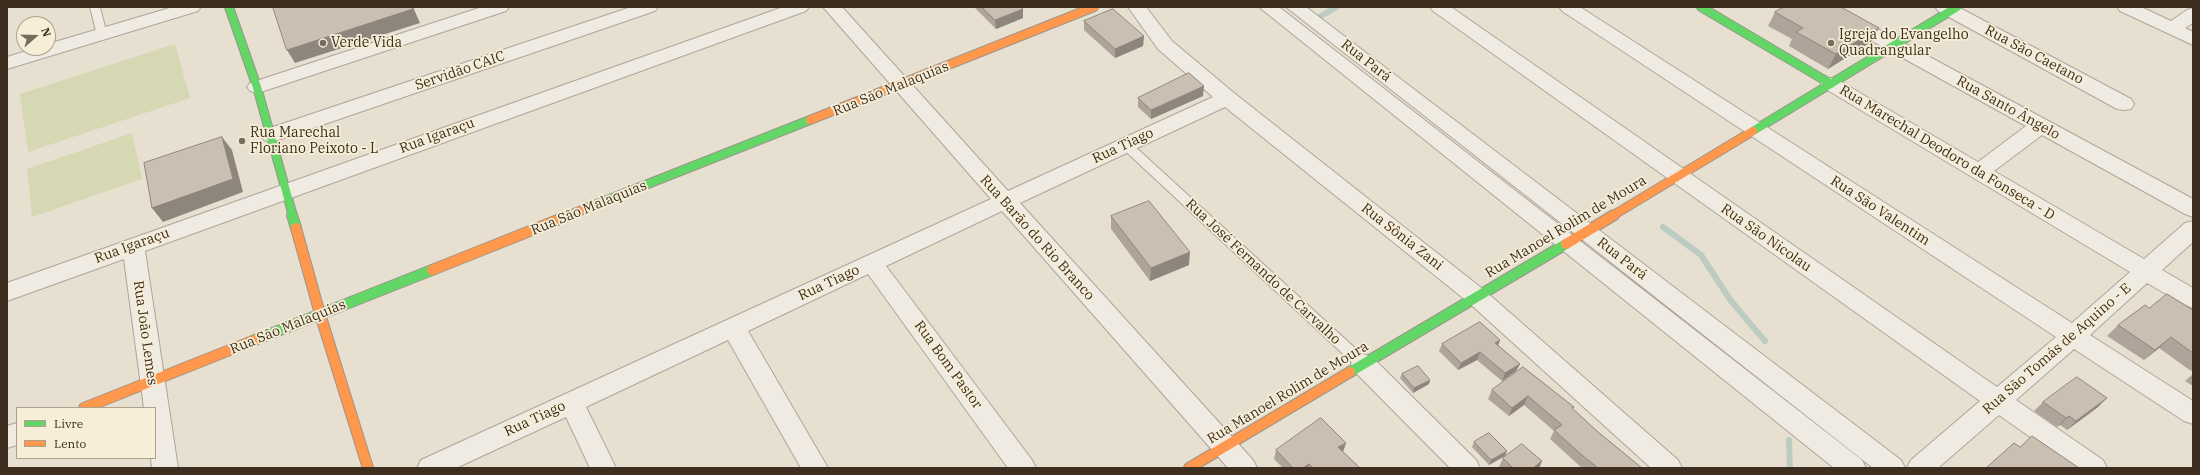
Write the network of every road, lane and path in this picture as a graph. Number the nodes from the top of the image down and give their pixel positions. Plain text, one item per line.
1 (95, 7) edge
2 (192, 7) edge
3 (229, 7) edge
4 (500, 7) edge
5 (649, 7) edge
6 (800, 7) edge
7 (832, 7) edge
8 (1094, 7) edge
9 (1137, 7) edge
10 (1268, 7) edge
11 (1296, 7) edge
12 (1439, 7) edge
13 (1568, 7) edge
14 (1701, 7) edge
15 (1824, 7) edge
16 (2126, 7) edge
17 (1951, 8) edge
18 (2193, 14) edge
19 (2172, 29) junction
20 (102, 34) junction
21 (2193, 39) edge
22 (1893, 46) junction
23 (7, 63) edge
24 (1830, 84) junction
25 (900, 85) junction
26 (257, 87) junction
27 (1227, 98) junction
28 (2124, 104) dead end
29 (2040, 126) junction
30 (1756, 129) junction
31 (271, 135) junction
32 (1126, 145) junction
33 (1979, 172) junction
34 (1679, 176) junction
35 (287, 190) junction
36 (1004, 201) junction
37 (2193, 209) edge
38 (2193, 228) edge
39 (1586, 231) junction
40 (1567, 243) junction
41 (133, 246) junction
42 (872, 263) junction
43 (2146, 271) junction
44 (7, 292) edge
45 (1476, 296) junction
46 (2193, 299) edge
47 (320, 314) junction
48 (733, 327) junction
49 (2073, 336) junction
50 (1363, 364) junction
51 (152, 382) junction
52 (1999, 401) junction
53 (571, 402) junction
54 (87, 407) edge
55 (156, 407) edge
56 (156, 408) edge
57 (2193, 414) edge
58 (1225, 447) junction
59 (165, 468) edge
60 (368, 468) edge
61 (430, 468) edge
62 (603, 468) edge
63 (815, 468) edge
64 (1023, 468) edge
65 (1189, 468) edge
66 (1244, 468) edge
67 (1467, 468) edge
68 (1669, 468) edge
69 (1853, 468) edge
70 (1892, 468) edge
71 (1920, 468) edge
72 (2094, 468) edge

1 - 20 lane
2 - 20 street
3 - 26 street
4 - 26 street
5 - 31 street, Servidão CAIC
6 - 35 street, Rua Igaraçu
7 - 25 street, Rua Barão do Rio Branco
8 - 25 street, Rua São Malaquias
9 - 27 street, Rua Sônia Zani
10 - 40 street, Rua Pará
11 - 39 street, Rua Pará
12 - 34 street, Rua São Nicolau
13 - 30 street, Rua São Valentim
14 - 24 street, Rua Marechal Deodoro da Fonseca - D
15 - 22 street, Rua Santo Ângelo
16 - 19 street
17 - 22 street, Rua Manoel Rolim de Moura
17 - 28 street, Rua São Caetano
18 - 19 street
19 - 21 street
20 - 23 street
22 - 24 street, Rua Manoel Rolim de Moura
22 - 29 street, Rua Santo Ângelo
24 - 30 street, Rua Manoel Rolim de Moura
24 - 33 street, Rua Marechal Deodoro da Fonseca - D
25 - 36 street, Rua Barão do Rio Branco
25 - 47 street, Rua São Malaquias
26 - 31 street
27 - 32 street, Rua Tiago
27 - 45 street, Rua Sônia Zani
29 - 33 street
29 - 37 street, Rua Santo Ângelo
30 - 34 street, Rua Manoel Rolim de Moura
30 - 49 street, Rua São Valentim
31 - 35 street
32 - 36 street, Rua Tiago
32 - 50 lane, Rua José Fernando de Carvalho
33 - 43 street, Rua Marechal Deodoro da Fonseca - D
34 - 39 street, Rua Manoel Rolim de Moura
34 - 52 street, Rua São Nicolau
35 - 41 street, Rua Igaraçu
35 - 47 street
36 - 42 street, Rua Tiago
36 - 58 street, Rua Barão do Rio Branco
38 - 43 street, Rua São Tomás de Aquino - E
39 - 40 street, Rua Manoel Rolim de Moura
39 - 70 street, Rua Pará
40 - 45 street, Rua Manoel Rolim de Moura
40 - 69 street, Rua Pará
41 - 44 street, Rua Igaraçu
41 - 51 street, Rua João Lemes
42 - 48 street, Rua Tiago
42 - 64 street, Rua Bom Pastor
43 - 46 street, Rua Marechal Deodoro da Fonseca - D
43 - 49 street, Rua São Tomás de Aquino - E
45 - 50 street, Rua Manoel Rolim de Moura
45 - 68 street, Rua Sônia Zani
47 - 51 street, Rua São Malaquias
47 - 60 street
48 - 53 street, Rua Tiago
48 - 63 street
49 - 52 street, Rua São Tomás de Aquino - E
49 - 57 street, Rua São Valentim
50 - 58 street, Rua Manoel Rolim de Moura
50 - 67 street, Rua José Fernando de Carvalho
51 - 54 street, Rua São Malaquias
51 - 55 street, Rua João Lemes
52 - 71 street, Rua São Tomás de Aquino - E
52 - 72 street, Rua São Nicolau
53 - 61 street, Rua Tiago
53 - 62 street
56 - 59 street, Rua João Lemes
58 - 65 street, Rua Manoel Rolim de Moura
58 - 66 street, Rua Barão do Rio Branco

